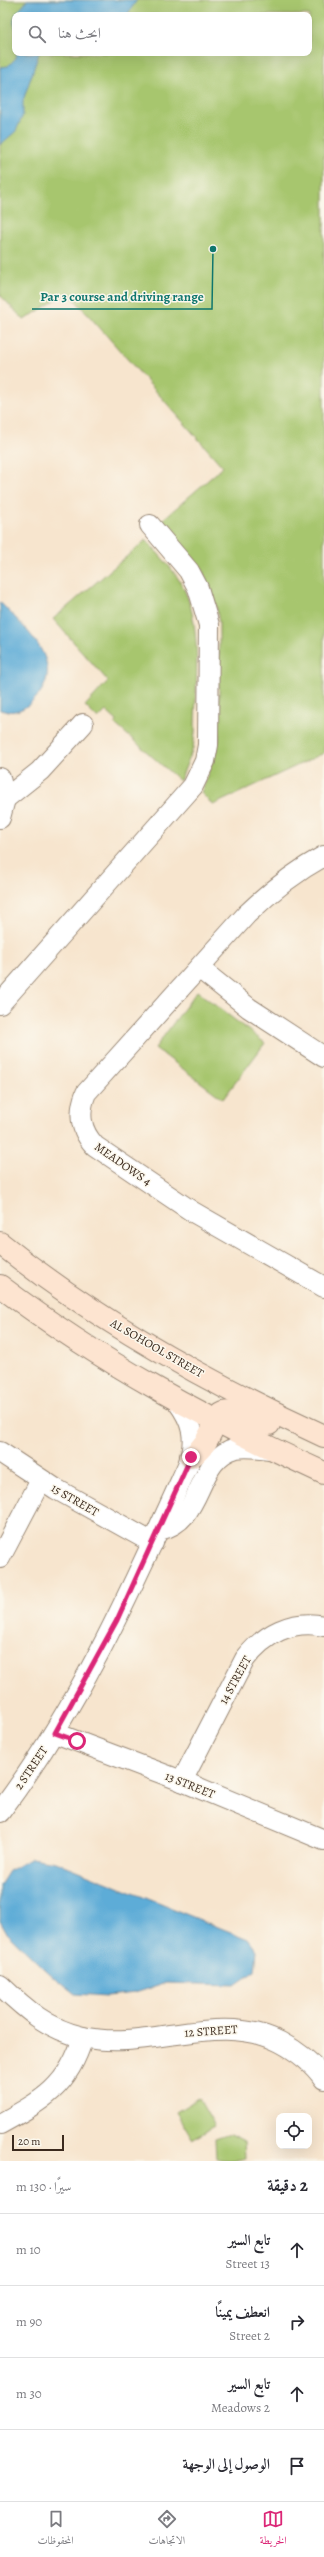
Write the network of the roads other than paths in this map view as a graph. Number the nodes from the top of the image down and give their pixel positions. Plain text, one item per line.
1 (150, 525) dead end
2 (83, 724) dead end
3 (0, 778) edge
4 (5, 799) junction
5 (0, 818) edge
6 (324, 856) edge
7 (199, 968) junction
8 (0, 1004) edge
9 (324, 1057) edge
10 (0, 1243) edge
11 (0, 1286) edge
12 (324, 1287) edge
13 (177, 1401) junction
14 (215, 1420) junction
15 (324, 1436) edge
16 (324, 1446) edge
17 (270, 1449) junction
18 (0, 1452) edge
19 (188, 1465) junction
20 (208, 1473) junction
21 (324, 1474) edge
22 (41, 1480) junction
23 (158, 1532) junction
24 (0, 1558) edge
25 (324, 1626) edge
26 (55, 1733) junction
27 (182, 1781) junction
28 (0, 1812) edge
29 (324, 1840) edge
30 (0, 1985) edge
31 (83, 2037) junction
32 (324, 2079) edge
33 (0, 2124) edge

1 - 8 street
2 - 4 street
3 - 4 street
4 - 5 street
6 - 7 street, MEADOWS 4
7 - 9 street
7 - 12 street, MEADOWS 4
10 - 15 main road, AL SOHOOL STREET
11 - 13 main road
13 - 14 main road
13 - 19 street
14 - 16 main road
14 - 17 main road
14 - 19 main road
17 - 20 street
17 - 21 main road
18 - 22 street, 15 STREET
19 - 20 street
19 - 23 street
20 - 23 street
22 - 23 street, 15 STREET
22 - 24 street
23 - 26 street, 2 STREET
25 - 27 street, 14 STREET
26 - 27 street, 13 STREET
26 - 28 street, 2 STREET
27 - 29 street, 13 STREET
30 - 31 street, 12 STREET
31 - 32 street, 12 STREET
31 - 33 street

